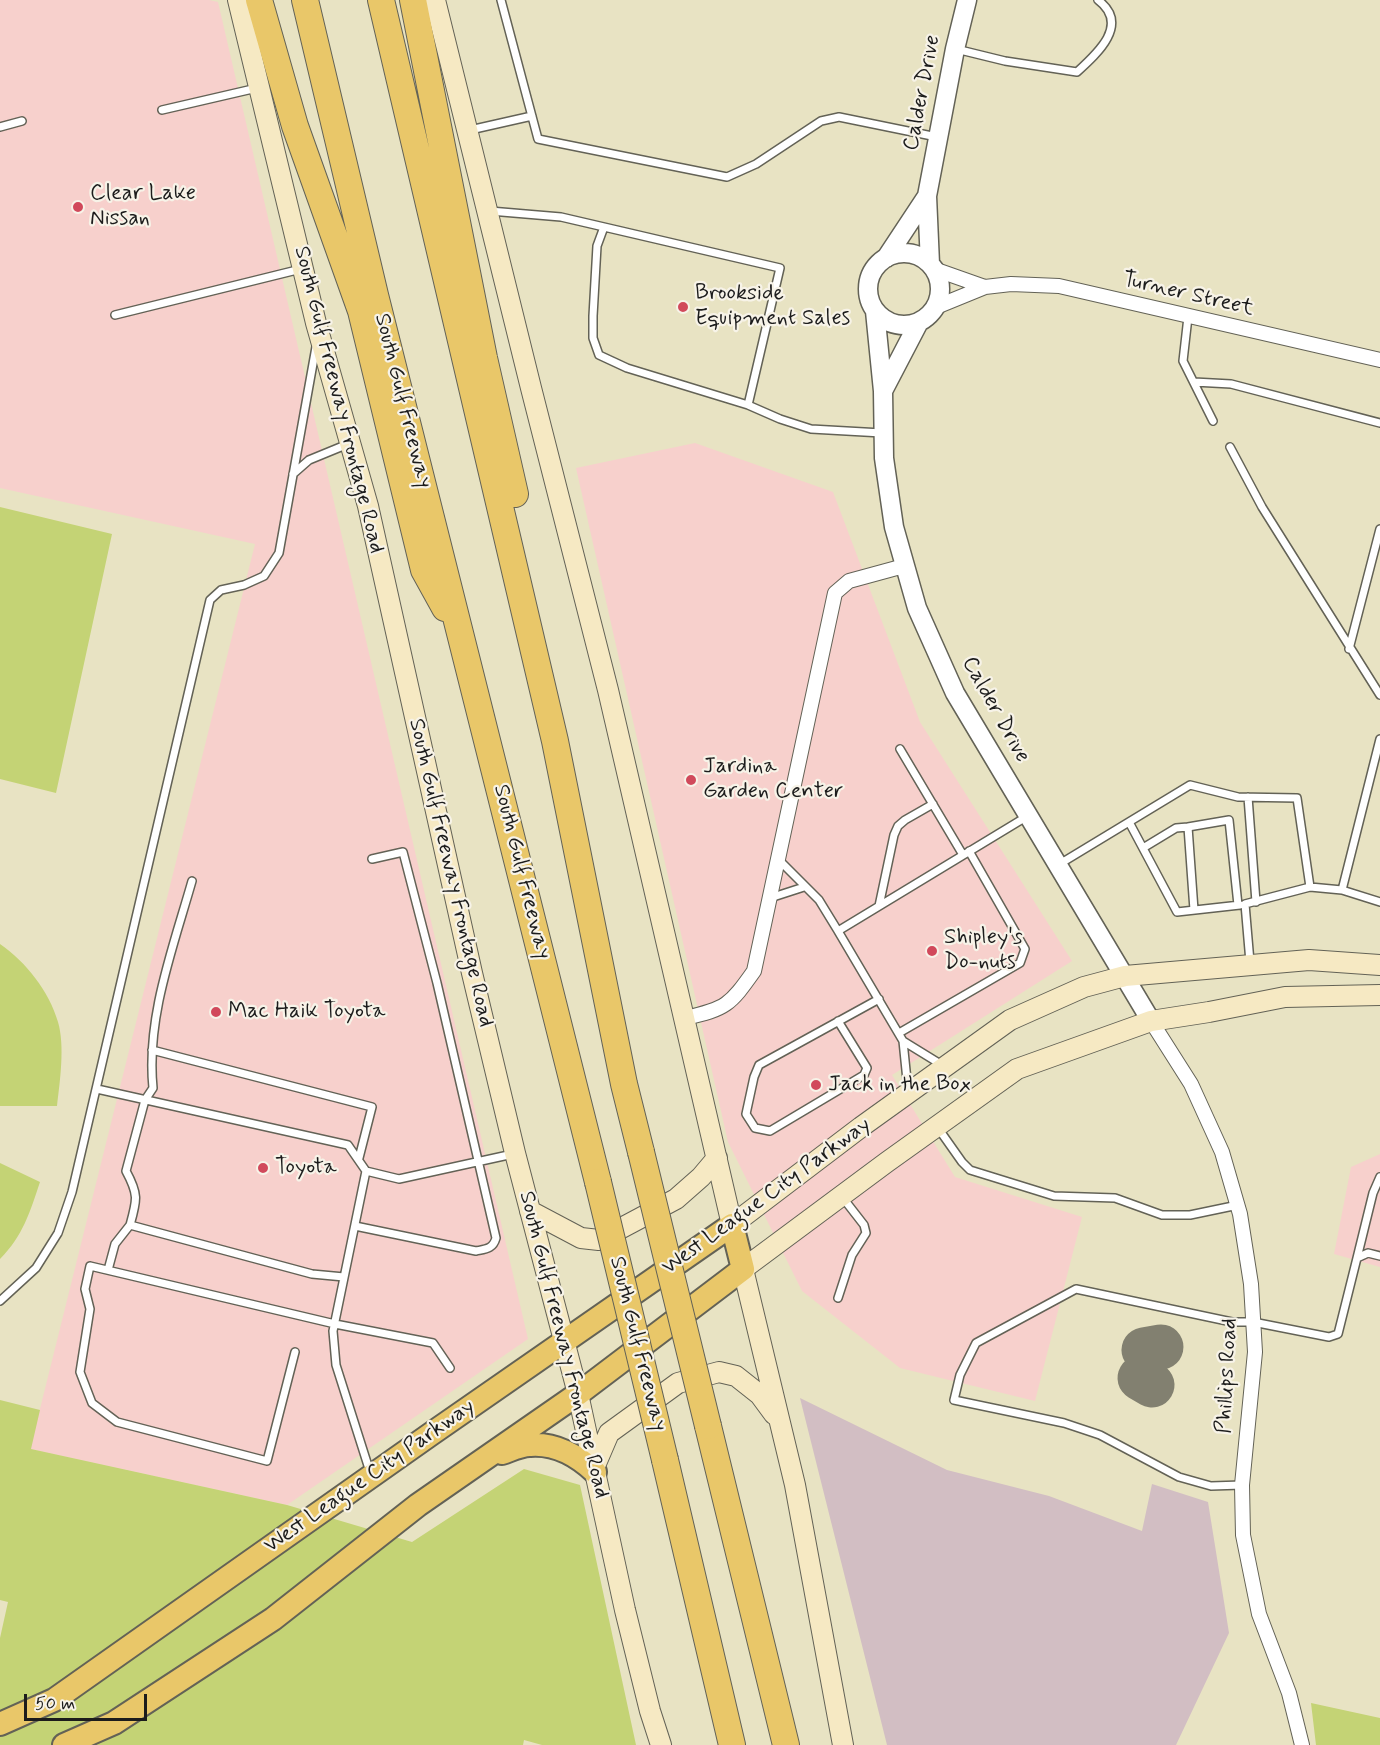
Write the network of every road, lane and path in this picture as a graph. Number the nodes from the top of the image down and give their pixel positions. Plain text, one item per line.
1 (238, 0) edge
2 (260, 0) edge
3 (305, 0) edge
4 (381, 0) edge
5 (413, 0) edge
6 (435, 0) edge
7 (501, 0) edge
8 (967, 0) edge
9 (1098, 0) edge
10 (955, 49) junction
11 (260, 88) junction
12 (162, 110) dead end
13 (532, 116) junction
14 (22, 122) dead end
15 (0, 127) edge
16 (468, 130) junction
17 (939, 137) junction
18 (927, 196) junction
19 (488, 210) junction
20 (604, 227) junction
21 (886, 258) junction
22 (932, 267) junction
23 (304, 268) junction
24 (985, 287) junction
25 (936, 307) junction
26 (875, 311) junction
27 (115, 315) dead end
28 (1188, 317) junction
29 (919, 322) junction
30 (318, 330) junction
31 (1380, 360) edge
32 (1194, 382) junction
33 (883, 391) junction
34 (748, 405) junction
35 (1213, 421) dead end
36 (1380, 423) edge
37 (884, 434) junction
38 (350, 443) junction
39 (1230, 447) dead end
40 (293, 474) junction
41 (1380, 529) edge
42 (904, 566) junction
43 (461, 637) junction
44 (1349, 649) junction
45 (1380, 695) edge
46 (1380, 739) edge
47 (900, 748) dead end
48 (1248, 797) junction
49 (933, 804) junction
50 (1028, 815) junction
51 (1129, 822) junction
52 (1188, 827) junction
53 (574, 837) junction
54 (1143, 848) junction
55 (966, 853) junction
56 (372, 859) dead end
57 (778, 860) junction
58 (1058, 865) junction
59 (192, 881) dead end
60 (804, 887) junction
61 (1310, 887) junction
62 (1342, 890) junction
63 (770, 898) junction
64 (1256, 902) junction
65 (1380, 902) edge
66 (1241, 905) junction
67 (879, 906) junction
68 (1194, 910) junction
69 (838, 931) junction
70 (1250, 964) junction
71 (1380, 964) edge
72 (1125, 976) junction
73 (1380, 995) edge
74 (879, 999) junction
75 (685, 1018) junction
76 (838, 1021) junction
77 (1151, 1021) junction
78 (899, 1033) junction
79 (903, 1041) junction
80 (152, 1050) junction
81 (945, 1067) junction
82 (97, 1089) junction
83 (908, 1093) junction
84 (145, 1100) junction
85 (937, 1126) junction
86 (515, 1154) junction
87 (359, 1158) junction
88 (717, 1158) junction
89 (478, 1162) junction
90 (366, 1171) junction
91 (1380, 1176) edge
92 (841, 1196) junction
93 (1238, 1206) junction
94 (530, 1211) junction
95 (130, 1226) junction
96 (355, 1226) junction
97 (732, 1226) junction
98 (1380, 1256) edge
99 (1357, 1258) junction
100 (743, 1269) junction
101 (108, 1270) junction
102 (345, 1277) junction
103 (838, 1298) dead end
104 (0, 1301) edge
105 (1253, 1322) junction
106 (334, 1324) junction
107 (564, 1342) junction
108 (295, 1352) dead end
109 (450, 1368) dead end
110 (578, 1394) junction
111 (780, 1421) junction
112 (486, 1457) junction
113 (595, 1470) junction
114 (371, 1476) junction
115 (1242, 1485) junction
116 (0, 1724) edge
117 (64, 1745) edge
118 (661, 1745) edge
119 (732, 1745) edge
120 (786, 1745) edge
121 (843, 1745) edge
122 (1302, 1745) edge

1 - 11 main road, South Gulf Freeway Frontage Road
2 - 43 highway
3 - 43 highway, South Gulf Freeway
4 - 53 highway
5 - 53 highway
6 - 16 main road
7 - 13 lane
8 - 10 street, Calder Drive
9 - 10 lane
10 - 17 street, Calder Drive
11 - 12 lane
11 - 23 main road, South Gulf Freeway Frontage Road
13 - 16 lane
13 - 17 lane
14 - 15 lane
16 - 19 main road
17 - 18 street, Calder Drive
18 - 21 street, Calder Drive
18 - 22 street, Calder Drive
19 - 20 lane
19 - 75 main road
20 - 34 lane
20 - 34 lane
21 - 22 street
21 - 26 street
22 - 24 street, Turner Street
22 - 25 street
23 - 27 lane
23 - 30 main road, South Gulf Freeway Frontage Road
24 - 25 street, Turner Street
24 - 28 street, Turner Street
25 - 29 street
26 - 29 street
26 - 33 street, Calder Drive
28 - 31 street, Turner Street
28 - 32 lane
29 - 33 street, Calder Drive
30 - 38 main road, South Gulf Freeway Frontage Road
30 - 40 lane
32 - 35 lane
32 - 36 lane
33 - 37 street, Calder Drive
34 - 37 lane
37 - 42 street, Calder Drive
38 - 40 lane
38 - 86 main road, South Gulf Freeway Frontage Road
39 - 44 lane
40 - 82 lane
41 - 44 lane
42 - 50 street, Calder Drive
42 - 57 street
43 - 119 highway, South Gulf Freeway, bridge
44 - 45 lane
46 - 62 lane
47 - 49 lane
48 - 51 lane
48 - 61 lane
48 - 64 lane
49 - 55 lane
49 - 67 lane
50 - 55 lane
50 - 58 street, Calder Drive
51 - 54 lane
51 - 58 lane
52 - 54 lane
52 - 66 lane
52 - 68 lane
53 - 120 highway, bridge
54 - 68 lane
55 - 67 lane
55 - 78 lane
56 - 89 lane
57 - 60 lane
57 - 63 street
58 - 72 street, Calder Drive
59 - 80 lane
60 - 63 lane
60 - 69 lane
61 - 62 lane
61 - 64 lane
62 - 65 lane
63 - 75 street
64 - 66 lane
66 - 68 lane
66 - 70 lane
67 - 69 lane
69 - 74 lane
70 - 71 main road, West League City Parkway
70 - 72 main road, West League City Parkway
72 - 77 street, Calder Drive
72 - 81 main road, West League City Parkway
73 - 77 main road, West League City Parkway
74 - 76 lane
74 - 78 lane
75 - 88 main road
76 - 76 lane
77 - 85 main road, West League City Parkway
77 - 93 street, Phillips Road
78 - 79 lane
79 - 81 lane
79 - 83 lane
80 - 84 lane
80 - 87 lane
81 - 83 main road, West League City Parkway
82 - 84 lane
82 - 104 lane
83 - 97 main road, West League City Parkway
84 - 87 lane
84 - 95 lane
85 - 92 main road, West League City Parkway
85 - 93 lane
86 - 89 lane
86 - 94 main road, South Gulf Freeway Frontage Road
87 - 90 lane
88 - 94 main road
88 - 97 main road
89 - 90 lane
89 - 96 lane
90 - 96 lane
91 - 99 lane
92 - 100 main road, West League City Parkway
92 - 103 lane
93 - 105 street, Phillips Road
94 - 107 main road, South Gulf Freeway Frontage Road
95 - 101 lane
95 - 102 lane
96 - 102 lane
97 - 100 main road
97 - 107 main road, West League City Parkway
98 - 99 lane
99 - 105 lane
100 - 110 main road, West League City Parkway
100 - 111 main road
101 - 106 lane
101 - 108 lane
102 - 106 lane
105 - 115 street, Phillips Road
105 - 115 lane
106 - 109 lane
106 - 114 lane
107 - 110 main road, South Gulf Freeway Frontage Road
107 - 114 main road, West League City Parkway
110 - 112 main road, West League City Parkway
110 - 113 main road, South Gulf Freeway Frontage Road
111 - 113 main road
111 - 121 main road
112 - 113 main road
112 - 117 main road, West League City Parkway
113 - 118 main road, South Gulf Freeway Frontage Road
114 - 116 main road, West League City Parkway
115 - 122 street, Phillips Road

